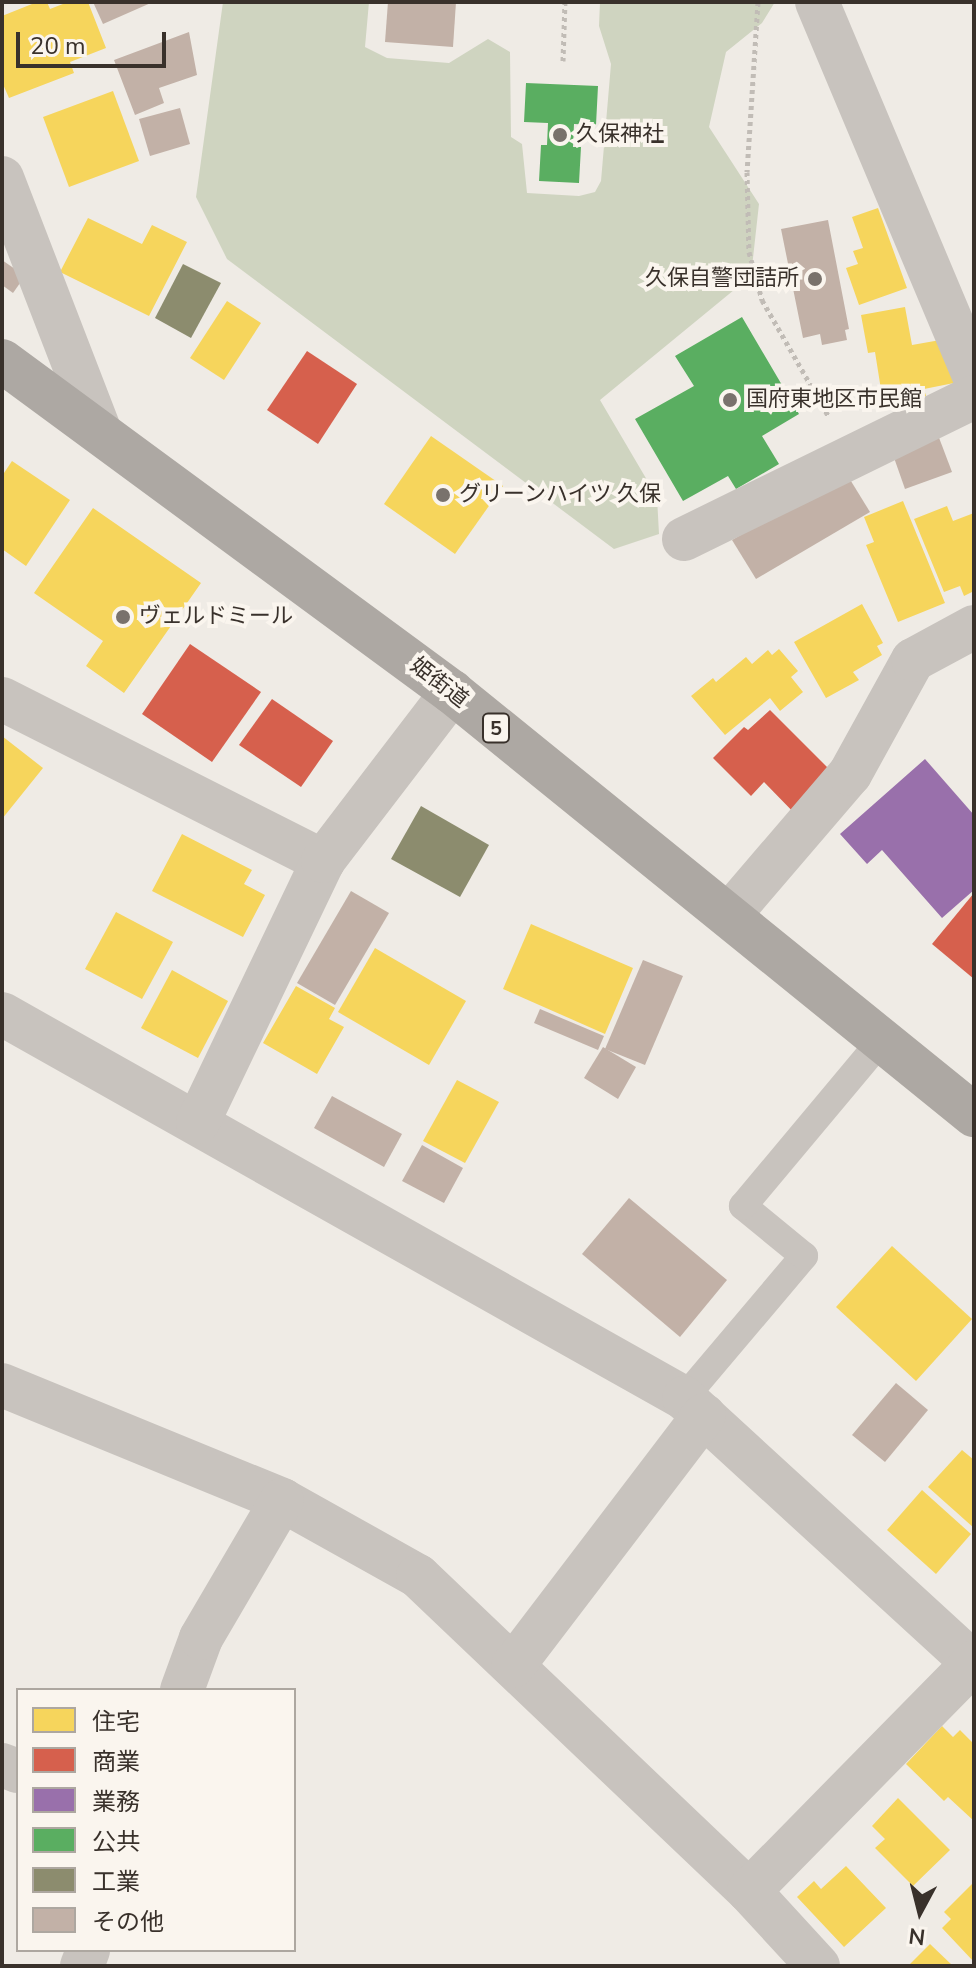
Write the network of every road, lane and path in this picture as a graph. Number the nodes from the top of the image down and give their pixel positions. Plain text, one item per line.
1 (565, 2) edge
2 (758, 2) edge
3 (817, 2) edge
4 (563, 61) dead end
5 (2, 178) edge
6 (2, 361) edge
7 (974, 376) edge
8 (974, 397) edge
9 (99, 430) junction
10 (851, 457) junction
11 (684, 539) dead end
12 (974, 627) edge
13 (452, 692) junction
14 (2, 699) edge
15 (323, 861) junction
16 (729, 915) junction
17 (2, 1014) edge
18 (882, 1040) junction
19 (974, 1115) edge
20 (198, 1122) junction
21 (2, 1385) edge
22 (694, 1406) junction
23 (282, 1500) junction
24 (973, 1662) edge
25 (513, 1666) junction
26 (183, 1688) edge
27 (749, 1891) junction
28 (818, 1966) edge

1 - 4 path
2 - 10 path
3 - 7 street
5 - 9 street
6 - 9 main road, 姫街道 / 5
8 - 10 street
9 - 13 main road, 姫街道 / 5
10 - 11 street
12 - 16 street
13 - 15 street
13 - 16 main road, 姫街道 / 5
14 - 15 street
15 - 20 street
16 - 18 main road, 姫街道 / 5
17 - 20 street
18 - 19 main road, 姫街道 / 5
18 - 22 lane
20 - 22 street
21 - 23 street
22 - 24 street
22 - 25 street
23 - 25 street
23 - 26 street
24 - 27 street
25 - 27 street
27 - 28 street

